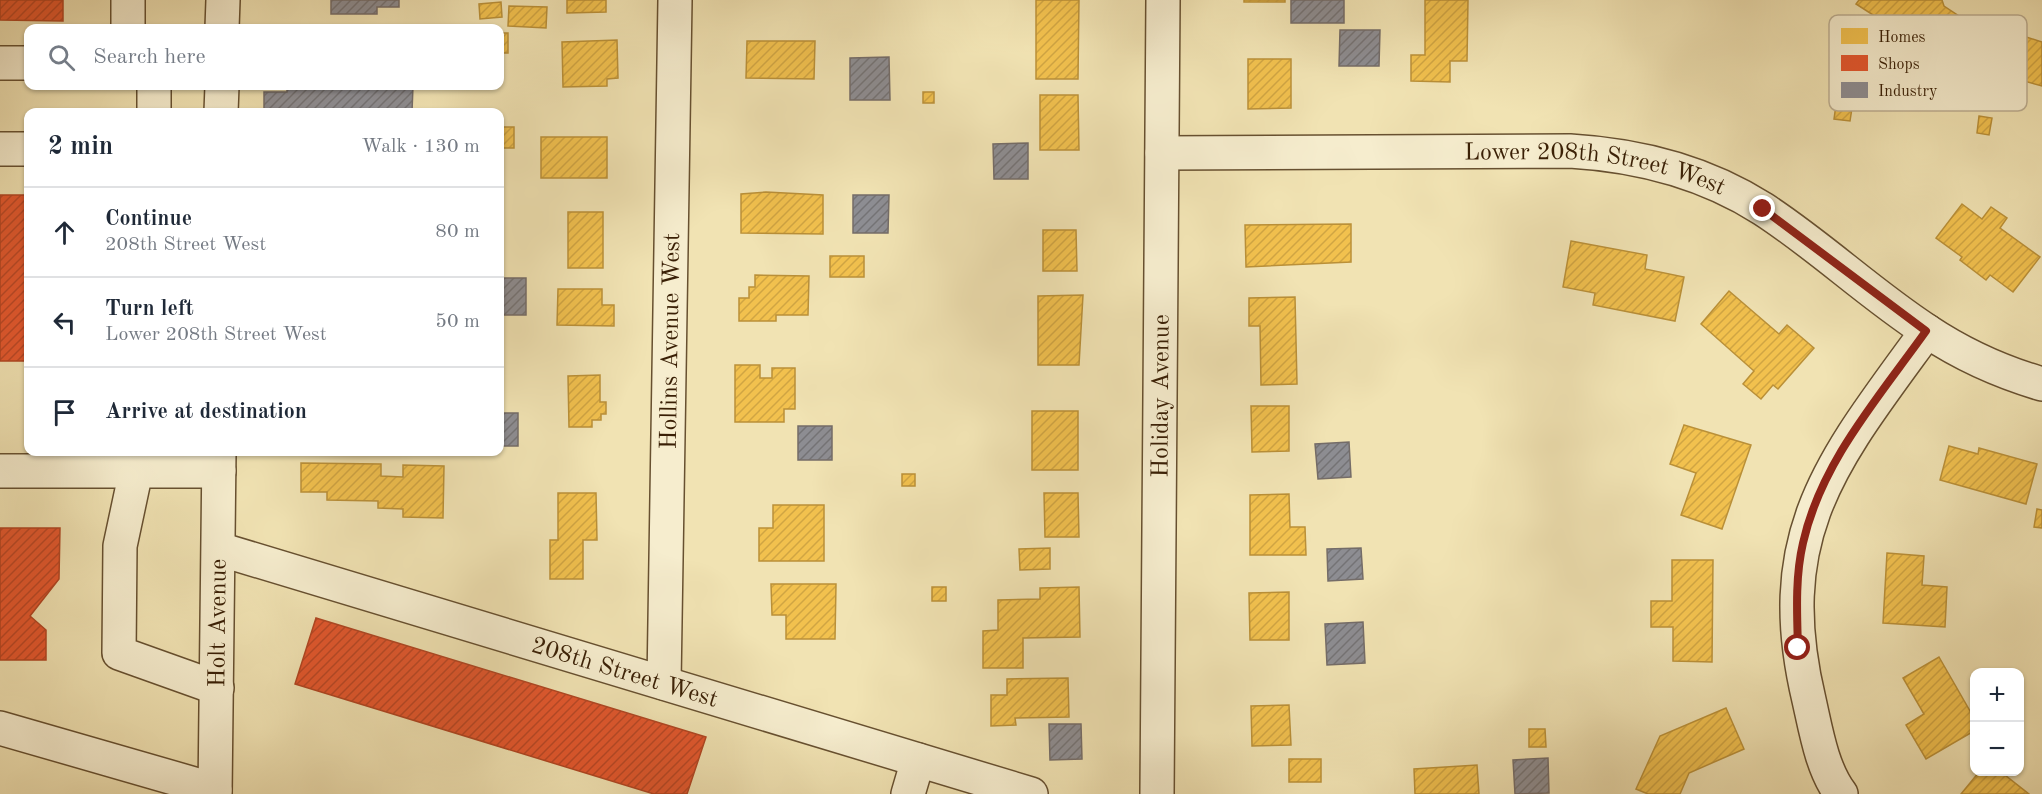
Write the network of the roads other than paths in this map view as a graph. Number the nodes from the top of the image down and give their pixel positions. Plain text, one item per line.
1 (128, 0) edge
2 (223, 0) edge
3 (675, 0) edge
4 (1163, 0) edge
5 (128, 24) edge
6 (222, 24) edge
7 (0, 63) edge
8 (24, 63) edge
9 (154, 90) edge
10 (222, 90) edge
11 (154, 108) edge
12 (221, 108) edge
13 (0, 149) edge
14 (24, 149) edge
15 (1162, 153) junction
16 (1926, 331) junction
17 (2042, 384) edge
18 (219, 461) edge
19 (0, 471) edge
20 (136, 471) junction
21 (219, 549) junction
22 (664, 683) junction
23 (217, 688) junction
24 (0, 728) edge
25 (918, 760) junction
26 (1832, 791) edge
27 (215, 792) edge
28 (908, 794) edge
29 (1032, 794) edge
30 (1157, 794) edge

1 - 5 street
2 - 6 street
3 - 22 street, Hollins Avenue West
4 - 15 street, Holiday Avenue
7 - 8 street
9 - 11 street
10 - 12 street
13 - 14 street
15 - 16 street, Lower 208th Street West
15 - 30 street, Holiday Avenue
16 - 17 street, Lower 208th Street West
16 - 26 street
18 - 20 street
18 - 21 street, Holt Avenue
19 - 20 street
20 - 23 street
21 - 22 street, 208th Street West
21 - 23 street, Holt Avenue
22 - 25 street, 208th Street West
23 - 27 street, Holt Avenue
24 - 27 street
25 - 28 street
25 - 29 street, 208th Street West

